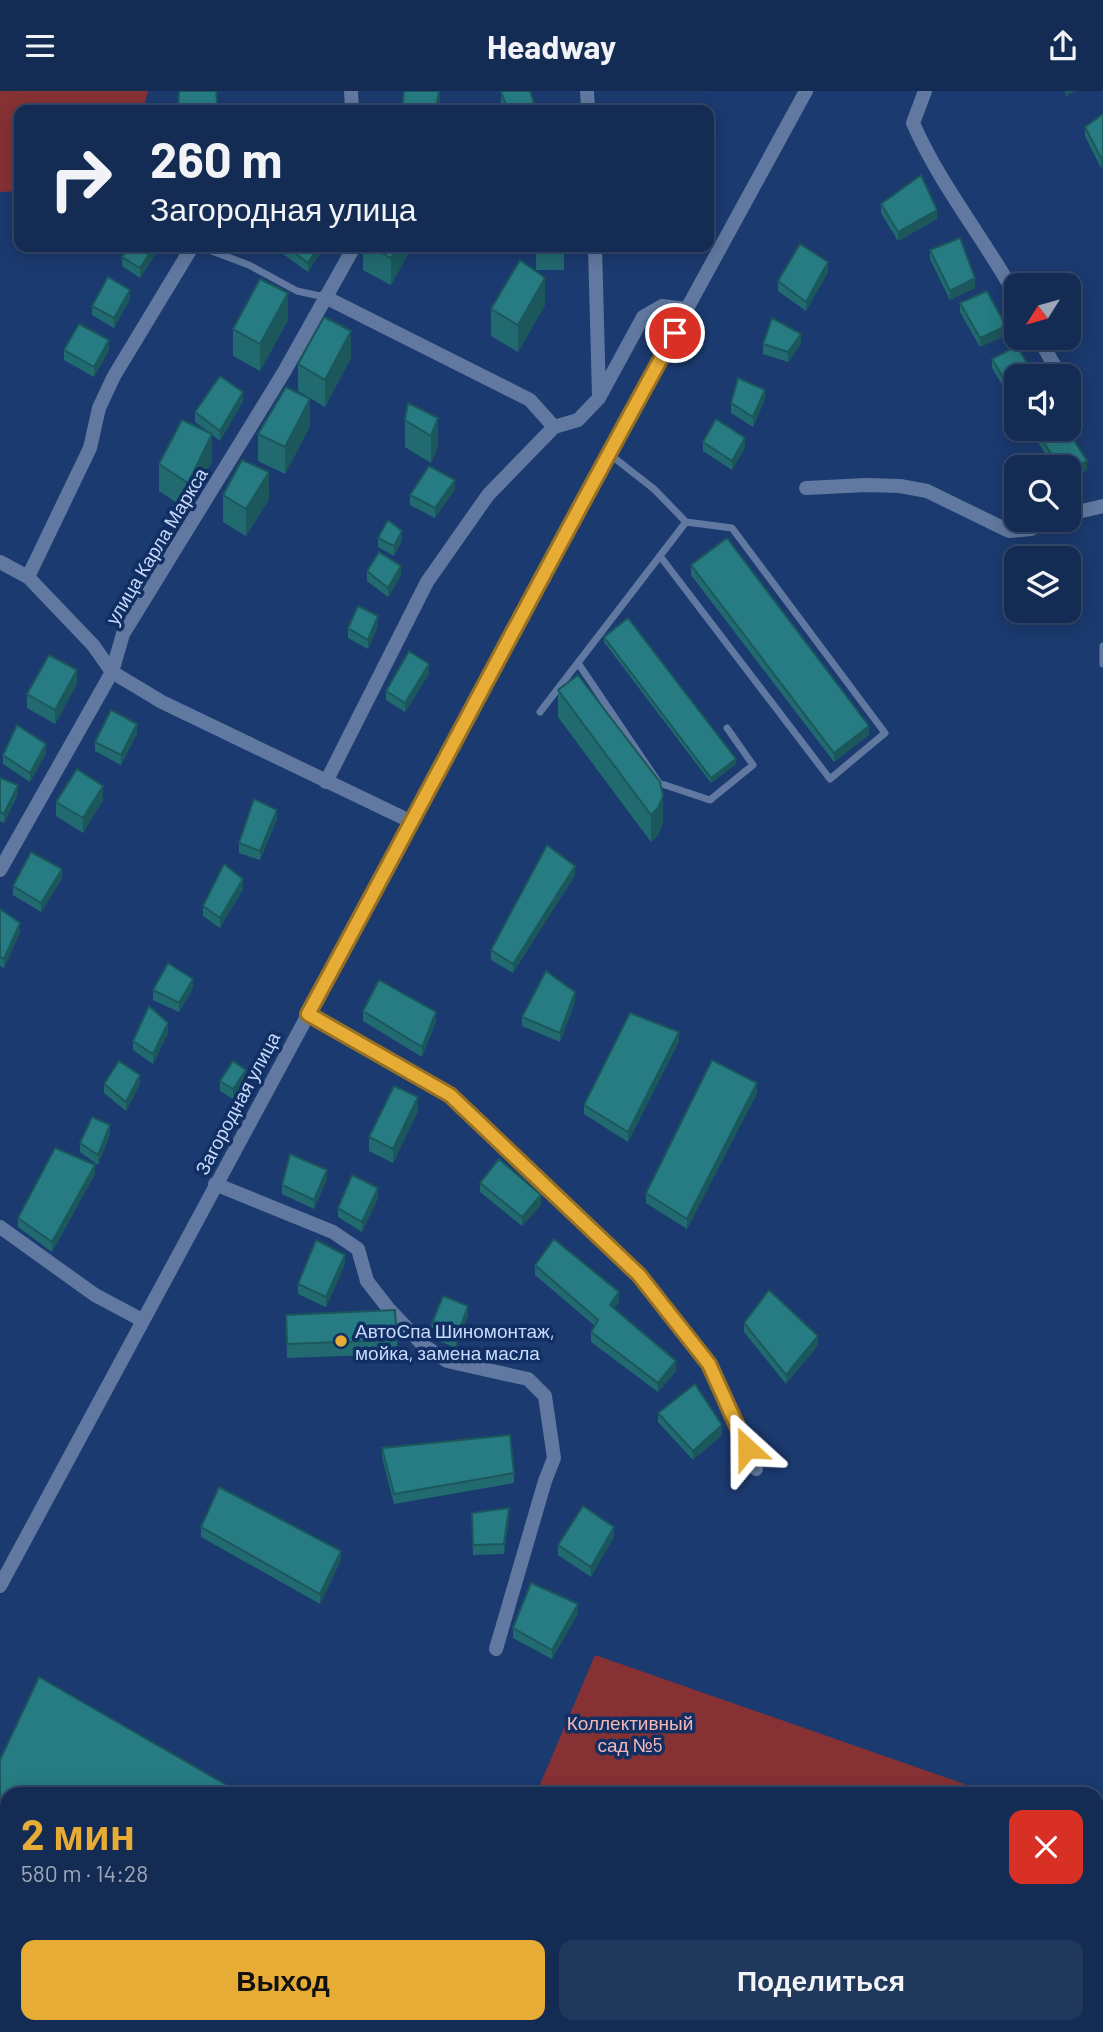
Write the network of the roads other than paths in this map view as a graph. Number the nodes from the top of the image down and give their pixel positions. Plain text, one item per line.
1 (806, 91) edge
2 (925, 91) edge
3 (189, 252) edge
4 (214, 252) edge
5 (351, 252) edge
6 (595, 252) edge
7 (1004, 275) edge
8 (326, 297) junction
9 (688, 309) junction
10 (599, 398) junction
11 (554, 427) junction
12 (608, 453) junction
13 (806, 488) dead end
14 (1103, 506) edge
15 (1081, 511) edge
16 (686, 522) junction
17 (1004, 529) edge
18 (660, 556) junction
19 (0, 562) edge
20 (28, 577) junction
21 (1103, 646) edge
22 (578, 663) junction
23 (1103, 664) edge
24 (112, 672) junction
25 (540, 712) dead end
26 (727, 728) dead end
27 (326, 782) junction
28 (412, 822) junction
29 (0, 870) edge
30 (308, 1014) junction
31 (215, 1184) junction
32 (0, 1227) edge
33 (142, 1319) junction
34 (756, 1469) dead end
35 (0, 1586) edge
36 (496, 1649) dead end

1 - 9 street, Загородная улица
2 - 7 street
3 - 20 street
4 - 8 lane
5 - 8 street, улица Карла Маркса
6 - 10 street
8 - 11 street
8 - 24 street, улица Карла Маркса
9 - 10 street
9 - 12 street, Загородная улица
10 - 11 street
11 - 27 street
12 - 16 lane
12 - 28 street, Загородная улица
13 - 17 street
14 - 15 street
16 - 18 lane
16 - 18 lane
18 - 22 lane
19 - 20 street
20 - 24 street
21 - 23 lane
22 - 25 lane
22 - 26 lane
24 - 27 street
24 - 29 street, улица Карла Маркса
27 - 28 street
28 - 30 street, Загородная улица
30 - 31 street, Загородная улица
30 - 34 street
31 - 33 street, Загородная улица
31 - 36 street
32 - 33 street
33 - 35 street, Загородная улица

